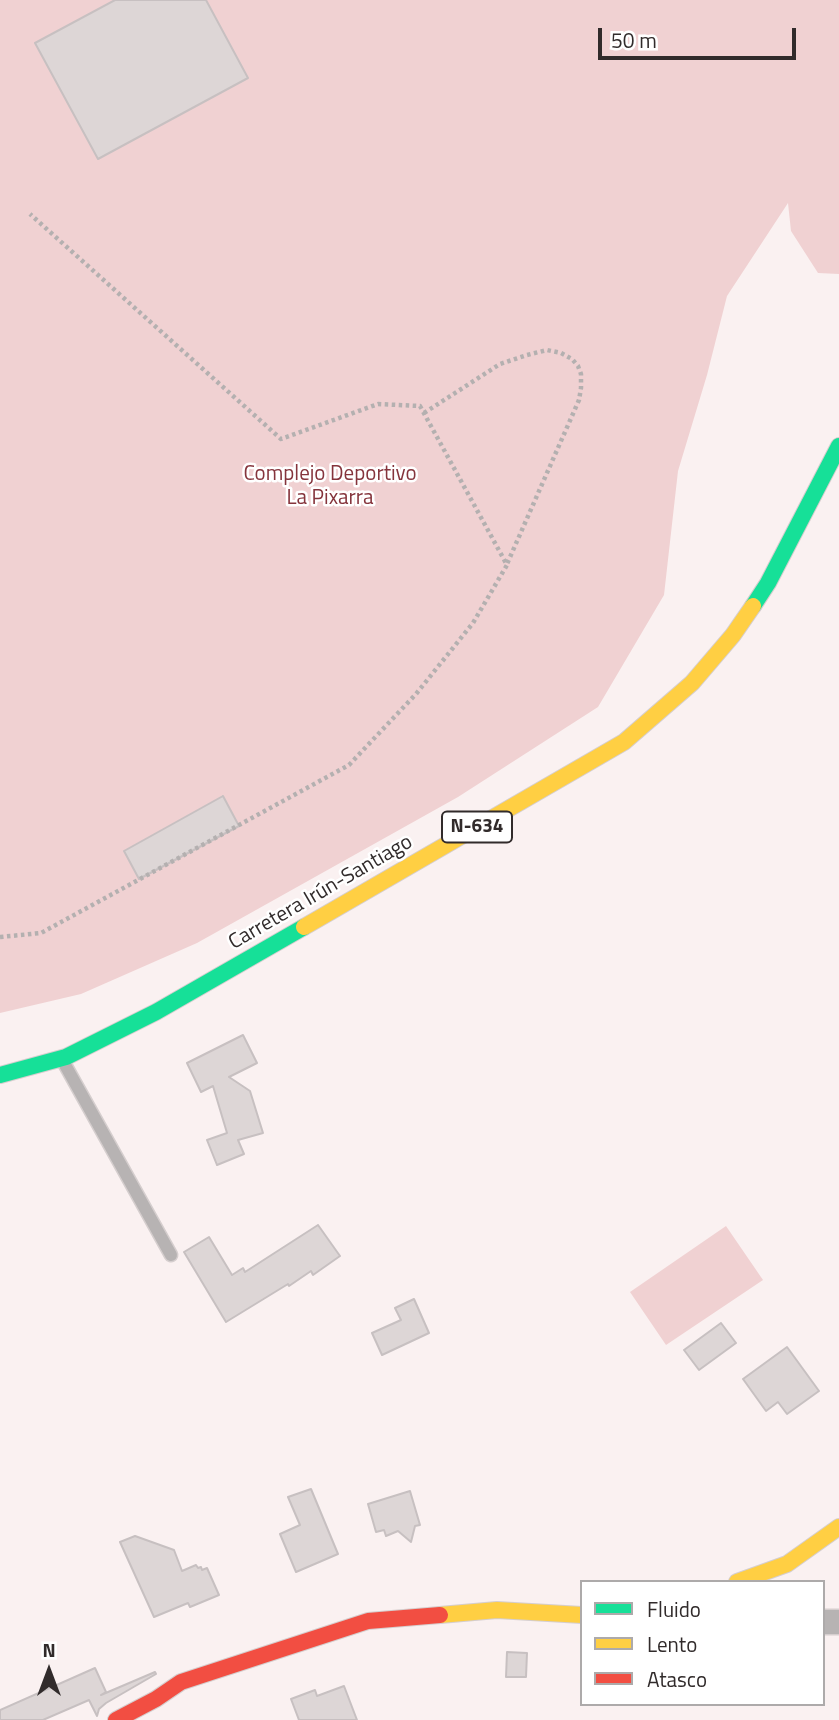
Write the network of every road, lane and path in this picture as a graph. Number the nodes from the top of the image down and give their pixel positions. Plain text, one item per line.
1 (30, 214) dead end
2 (424, 413) junction
3 (839, 446) edge
4 (507, 565) junction
5 (0, 937) edge
6 (61, 1058) junction
7 (0, 1075) edge
8 (171, 1255) dead end
9 (839, 1527) edge
10 (743, 1580) edge
11 (580, 1615) edge
12 (116, 1720) edge

1 - 2 path
2 - 4 path
2 - 4 path
3 - 6 main road, Carretera Irún-Santiago / N-634
4 - 5 path
6 - 7 main road, Carretera Irún-Santiago / N-634
6 - 8 lane
9 - 10 main road
11 - 12 main road

